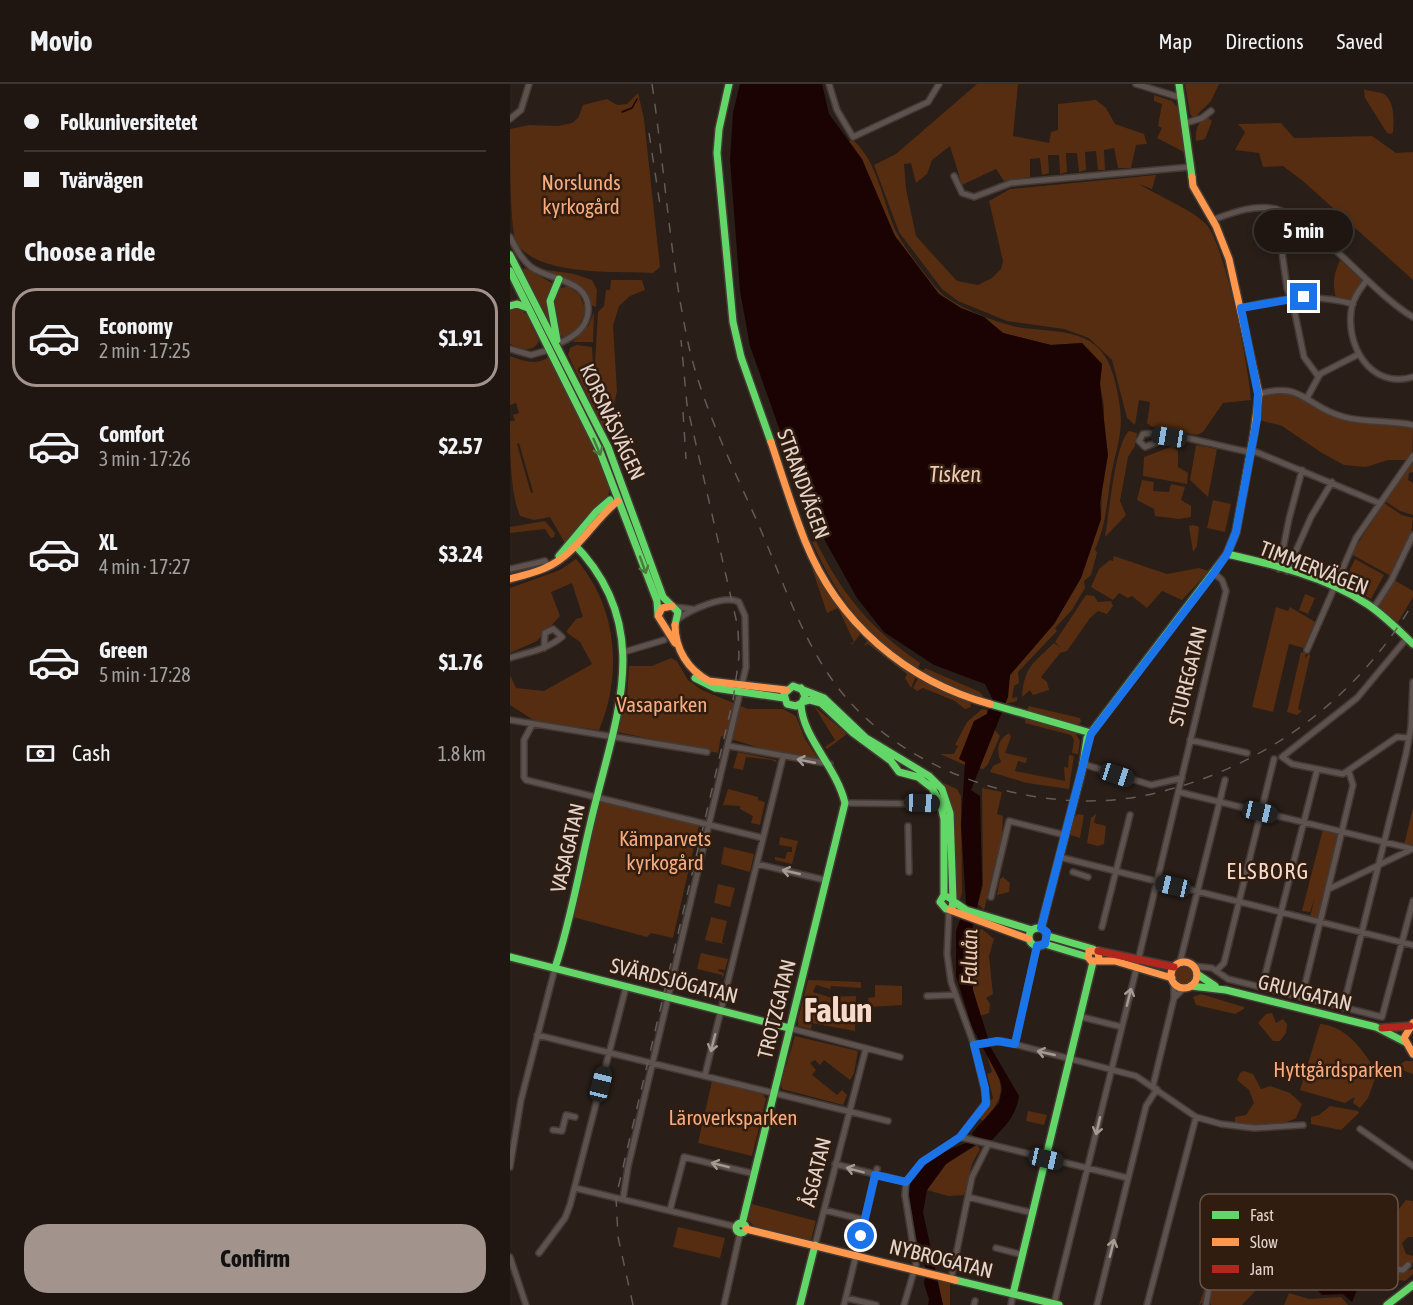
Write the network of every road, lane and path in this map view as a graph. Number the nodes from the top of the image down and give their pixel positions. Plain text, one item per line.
1 (529, 84) edge
2 (729, 84) edge
3 (829, 84) edge
4 (939, 84) edge
5 (1136, 84) edge
6 (1179, 84) edge
7 (1182, 98) junction
8 (1211, 111) dead end
9 (510, 119) edge
10 (1187, 127) junction
11 (1190, 167) junction
12 (954, 176) dead end
13 (1276, 209) junction
14 (1212, 220) junction
15 (510, 237) edge
16 (510, 255) edge
17 (510, 271) edge
18 (559, 279) junction
19 (1366, 281) junction
20 (1291, 299) junction
21 (1353, 304) junction
22 (510, 306) edge
23 (528, 308) junction
24 (1241, 308) junction
25 (1413, 317) edge
26 (561, 342) dead end
27 (510, 349) edge
28 (545, 351) dead end
29 (561, 351) junction
30 (1359, 354) junction
31 (1318, 376) junction
32 (1413, 377) edge
33 (1258, 394) junction
34 (1307, 398) junction
35 (1413, 425) edge
36 (1169, 437) junction
37 (1251, 451) junction
38 (1413, 456) edge
39 (1302, 470) junction
40 (1332, 482) junction
41 (613, 487) junction
42 (628, 497) junction
43 (610, 501) junction
44 (618, 501) junction
45 (1379, 503) junction
46 (602, 515) junction
47 (624, 515) junction
48 (1413, 535) edge
49 (574, 544) junction
50 (1227, 554) junction
51 (551, 565) junction
52 (510, 569) edge
53 (1279, 569) junction
54 (1287, 571) junction
55 (1214, 573) junction
56 (510, 579) edge
57 (1332, 588) junction
58 (674, 607) junction
59 (692, 609) junction
60 (1373, 609) junction
61 (658, 614) junction
62 (677, 620) junction
63 (664, 626) junction
64 (1407, 638) junction
65 (664, 640) dead end
66 (1413, 644) edge
67 (544, 648) dead end
68 (1306, 650) dead end
69 (624, 652) junction
70 (510, 658) edge
71 (1413, 682) edge
72 (743, 687) junction
73 (801, 688) junction
74 (786, 690) junction
75 (784, 698) junction
76 (802, 703) junction
77 (790, 705) junction
78 (802, 717) junction
79 (510, 720) edge
80 (1412, 721) edge
81 (532, 725) junction
82 (1091, 734) junction
83 (611, 736) junction
84 (1409, 738) junction
85 (1190, 740) junction
86 (729, 746) junction
87 (707, 752) dead end
88 (1247, 753) dead end
89 (783, 757) junction
90 (1274, 759) dead end
91 (828, 762) junction
92 (907, 762) junction
93 (1083, 764) junction
94 (1317, 770) junction
95 (904, 772) junction
96 (1349, 772) junction
97 (1182, 778) junction
98 (1225, 780) dead end
99 (1179, 792) junction
100 (597, 797) junction
101 (845, 803) junction
102 (1220, 803) junction
103 (945, 804) junction
104 (1260, 812) junction
105 (1130, 815) dead end
106 (1302, 822) junction
107 (710, 824) junction
108 (908, 826) dead end
109 (1343, 832) junction
110 (1065, 835) junction
111 (763, 838) junction
112 (1384, 842) junction
113 (1412, 849) edge
114 (1059, 858) junction
115 (757, 864) junction
116 (1378, 864) junction
117 (1117, 871) junction
118 (909, 872) dead end
119 (1073, 872) dead end
120 (1088, 877) dead end
121 (825, 880) junction
122 (1158, 882) junction
123 (1329, 889) junction
124 (1199, 892) junction
125 (944, 895) junction
126 (991, 897) dead end
127 (953, 900) junction
128 (1413, 901) edge
129 (1239, 902) junction
130 (948, 909) junction
131 (963, 911) junction
132 (1280, 912) junction
133 (979, 917) junction
134 (1321, 922) junction
135 (1102, 927) dead end
136 (1041, 928) junction
137 (1032, 930) junction
138 (1362, 932) junction
139 (1048, 936) junction
140 (1029, 939) junction
141 (1403, 942) junction
142 (1041, 945) junction
143 (1413, 945) edge
144 (1096, 950) junction
145 (510, 957) edge
146 (1093, 960) junction
147 (1137, 963) junction
148 (1177, 965) junction
149 (555, 968) junction
150 (1196, 971) junction
151 (1216, 971) junction
152 (1173, 980) junction
153 (1188, 986) junction
154 (626, 987) junction
155 (1262, 987) junction
156 (1226, 990) junction
157 (955, 995) junction
158 (927, 996) dead end
159 (668, 997) junction
160 (1302, 997) junction
161 (1174, 998) junction
162 (1343, 1008) junction
163 (721, 1010) junction
164 (1082, 1017) junction
165 (1411, 1024) edge
166 (1122, 1027) junction
167 (1376, 1027) junction
168 (789, 1028) junction
169 (537, 1035) junction
170 (1405, 1042) junction
171 (1015, 1044) junction
172 (976, 1045) junction
173 (866, 1048) junction
174 (609, 1053) junction
175 (1413, 1054) edge
176 (900, 1057) dead end
177 (1070, 1058) junction
178 (653, 1064) junction
179 (1111, 1069) junction
180 (705, 1076) junction
181 (1155, 1087) junction
182 (774, 1092) junction
183 (848, 1110) junction
184 (1196, 1116) junction
185 (575, 1117) dead end
186 (888, 1121) dead end
187 (1303, 1125) dead end
188 (1360, 1129) dead end
189 (553, 1131) dead end
190 (960, 1137) junction
191 (985, 1144) junction
192 (1046, 1159) junction
193 (835, 1164) junction
194 (1413, 1166) edge
195 (510, 1167) edge
196 (1087, 1168) junction
197 (876, 1172) junction
198 (755, 1174) junction
199 (1128, 1178) junction
200 (906, 1182) junction
201 (575, 1188) junction
202 (968, 1197) junction
203 (623, 1199) junction
204 (670, 1210) junction
205 (824, 1210) junction
206 (1033, 1213) junction
207 (865, 1220) junction
208 (741, 1228) junction
209 (815, 1245) junction
210 (996, 1248) dead end
211 (539, 1253) dead end
212 (856, 1255) junction
213 (1023, 1255) junction
214 (510, 1257) edge
215 (1408, 1265) dead end
216 (1398, 1269) edge
217 (920, 1272) junction
218 (951, 1279) junction
219 (1413, 1285) edge
220 (1209, 1290) edge
221 (1013, 1294) junction
222 (846, 1298) junction
223 (1056, 1304) edge
224 (526, 1305) edge
225 (724, 1305) edge
226 (803, 1305) edge
227 (844, 1305) edge
228 (876, 1305) edge
229 (904, 1305) edge
230 (1011, 1305) edge
231 (1097, 1305) edge
232 (1147, 1305) edge
233 (1206, 1305) edge
234 (1387, 1305) edge

1 - 9 street
2 - 82 main road, STRANDVÄGEN
3 - 4 street
5 - 7 street
6 - 7 main road
7 - 10 main road
8 - 10 street
10 - 11 main road
11 - 12 street
11 - 14 main road
13 - 14 street
13 - 19 street
13 - 20 street
14 - 24 main road
15 - 18 street
16 - 29 main road, KORSNÄSVÄGEN
17 - 23 main road, KORSNÄSVÄGEN
18 - 26 street
18 - 29 main road
19 - 21 street
19 - 25 street
20 - 21 street
20 - 24 street
20 - 31 street
21 - 30 street
22 - 23 main road
23 -> 41 main road, KORSNÄSVÄGEN
24 - 33 main road
27 - 28 street
29 - 42 main road, KORSNÄSVÄGEN
30 - 31 street
30 - 32 street
31 - 34 street
33 - 34 street
33 - 37 main road
34 - 35 street
36 - 36 street
36 - 37 street
37 - 39 street
37 - 50 main road
38 - 45 street
39 - 40 street
39 - 53 street
40 - 45 street
40 - 54 street
41 - 43 main road
41 - 44 main road, KORSNÄSVÄGEN
42 - 44 main road
42 - 58 main road, KORSNÄSVÄGEN
43 - 44 main road
43 - 49 main road
44 - 46 main road
44 - 47 main road, KORSNÄSVÄGEN
45 - 57 street
46 - 47 main road
46 - 49 main road
47 -> 61 main road, KORSNÄSVÄGEN
48 - 60 street
49 - 51 main road
49 - 69 main road, VASAGATAN
50 - 53 main road, TIMMERVÄGEN
50 - 55 main road
51 - 52 street
51 - 56 main road
53 - 54 main road, TIMMERVÄGEN
54 - 57 main road, TIMMERVÄGEN
55 - 82 main road
55 - 85 street, STUREGATAN
57 - 60 main road, TIMMERVÄGEN
57 - 68 street
58 - 59 street
58 - 61 main road
58 - 62 main road, KORSNÄSVÄGEN
59 - 62 street
59 - 72 street
60 - 64 main road, TIMMERVÄGEN
61 - 63 main road, KORSNÄSVÄGEN
62 - 63 main road
62 - 72 main road
63 - 72 main road
64 - 66 main road, TIMMERVÄGEN
64 - 94 street
65 - 69 street
67 - 70 street
69 - 83 main road, VASAGATAN
71 - 80 street
72 - 74 main road
72 - 75 main road
72 - 86 street
73 - 74 main road
73 - 76 main road
73 - 92 main road
74 - 75 main road
75 - 77 main road
76 - 77 main road
76 - 78 main road
76 - 95 main road
77 - 78 main road
78 - 91 main road
79 - 81 street
80 - 84 street
81 - 83 street
81 - 100 street
82 - 93 main road
83 - 87 street
83 - 100 main road, VASAGATAN
84 - 96 street
84 - 112 street
85 - 88 street
85 - 97 street, STUREGATAN
86 - 89 street
86 - 107 street
91 -> 89 street
89 - 111 street
90 - 104 street
91 - 101 main road
92 - 95 main road
92 - 103 main road
93 - 97 street
93 - 110 main road
94 - 96 street
94 - 106 street
95 - 103 main road
96 - 109 street
97 - 99 street, STUREGATAN
98 - 102 street
99 - 102 street
99 - 122 street, STUREGATAN
100 - 107 street
100 - 149 main road, VASAGATAN
101 - 103 street
101 - 121 main road, TROTZGATAN
102 - 104 street
102 - 124 street
103 - 125 main road
103 - 127 main road
104 - 106 street
104 - 129 street
105 - 117 street
106 - 109 street
106 - 132 street
107 - 111 street
107 - 159 street
108 - 118 street
109 - 112 street
109 - 123 street
110 - 114 main road
110 - 126 street
111 - 115 street
112 - 113 street
112 - 116 street
113 - 116 street
114 - 117 street
114 - 136 main road
121 -> 115 street
115 - 163 street
116 - 123 street
116 - 138 street
117 - 122 street
117 - 135 street
119 - 120 street
121 - 168 main road, TROTZGATAN
122 - 124 street
122 - 147 street, STUREGATAN
123 - 134 street
124 - 129 street
124 - 148 street
125 - 127 main road
125 - 130 main road
127 - 130 main road
127 - 131 main road
128 - 141 street
129 - 132 street
129 - 151 street
130 - 131 main road
130 - 157 street
131 - 133 main road
132 - 134 street
132 - 155 street
133 - 137 main road
133 - 140 main road
134 - 138 street
134 - 160 street
136 - 137 main road
136 - 139 main road
137 - 140 main road
138 - 141 street
138 - 162 street
139 - 142 main road
139 - 144 main road
140 - 142 main road
141 - 143 street
141 - 162 street
142 - 146 main road
142 - 171 street
144 - 146 main road
144 - 146 main road
144 - 147 main road
145 - 149 main road, SVÄRDSJÖGATAN
146 - 147 main road
146 - 164 main road
147 - 148 main road
147 - 152 main road
166 -> 147 street, STUREGATAN
148 - 150 main road, GRUVGATAN
148 - 152 main road
149 - 154 main road, SVÄRDSJÖGATAN
149 - 169 street, VASAGATAN
150 - 151 street
150 - 153 main road
150 - 156 main road, GRUVGATAN
151 - 155 street
152 - 153 main road, GRUVGATAN
152 - 161 street
153 - 156 main road, GRUVGATAN
153 - 161 street
154 - 159 main road, SVÄRDSJÖGATAN
154 - 174 street
155 - 160 street
156 - 167 main road, GRUVGATAN
157 - 158 street
157 - 172 street
159 - 163 main road, SVÄRDSJÖGATAN
159 - 178 street
160 - 162 street
161 - 181 street
163 - 168 main road, SVÄRDSJÖGATAN
163 -> 180 street
164 - 166 street
164 - 177 main road
165 - 167 main road, GRUVGATAN
165 - 170 main road
166 - 179 street, STUREGATAN
167 - 170 main road, GRUVGATAN
168 - 173 street, SVÄRDSJÖGATAN
168 - 182 main road, TROTZGATAN
169 - 174 street
169 - 195 street, VASAGATAN
170 - 175 main road
171 - 172 street
177 -> 171 street
172 - 190 street
173 - 176 street, SVÄRDSJÖGATAN
173 - 183 street, ÅSGATAN
174 - 178 street
174 - 201 street
177 - 179 street
177 - 192 main road
178 - 180 street
178 - 203 street
179 - 181 street
179 -> 196 street, STUREGATAN
180 - 182 street
181 - 184 street
181 - 199 street
182 - 183 street
182 - 198 main road, TROTZGATAN
183 - 186 street
183 - 193 street, ÅSGATAN
184 - 187 street
184 - 232 street
185 - 189 street
188 - 194 street
190 - 191 street
190 - 200 street
191 - 192 street
191 - 202 street
192 - 196 street
192 - 206 main road
197 -> 193 street
193 - 205 street, ÅSGATAN
196 - 199 street
196 - 223 street, STUREGATAN
197 - 200 street
197 - 207 street
198 -> 204 street
198 - 208 main road, TROTZGATAN
231 -> 199 street
200 - 217 street
201 - 203 street, NYBROGATAN
201 - 211 street
202 - 206 street
202 - 218 street
203 - 204 street, NYBROGATAN
204 - 208 street, NYBROGATAN
205 - 207 street
205 - 209 street, ÅSGATAN
206 - 213 main road
207 - 212 street
208 - 209 main road, NYBROGATAN
208 - 225 street, TROTZGATAN
209 - 212 main road, NYBROGATAN
209 - 226 main road, ÅSGATAN
210 - 213 street
212 - 217 main road, NYBROGATAN
212 - 222 street
213 - 221 main road
214 - 224 street
215 - 216 street
217 - 218 main road, NYBROGATAN
217 - 229 street
218 - 221 main road, NYBROGATAN
219 - 234 main road
220 - 233 street
221 - 223 main road, NYBROGATAN
221 - 230 street
222 - 227 street
222 - 228 street

